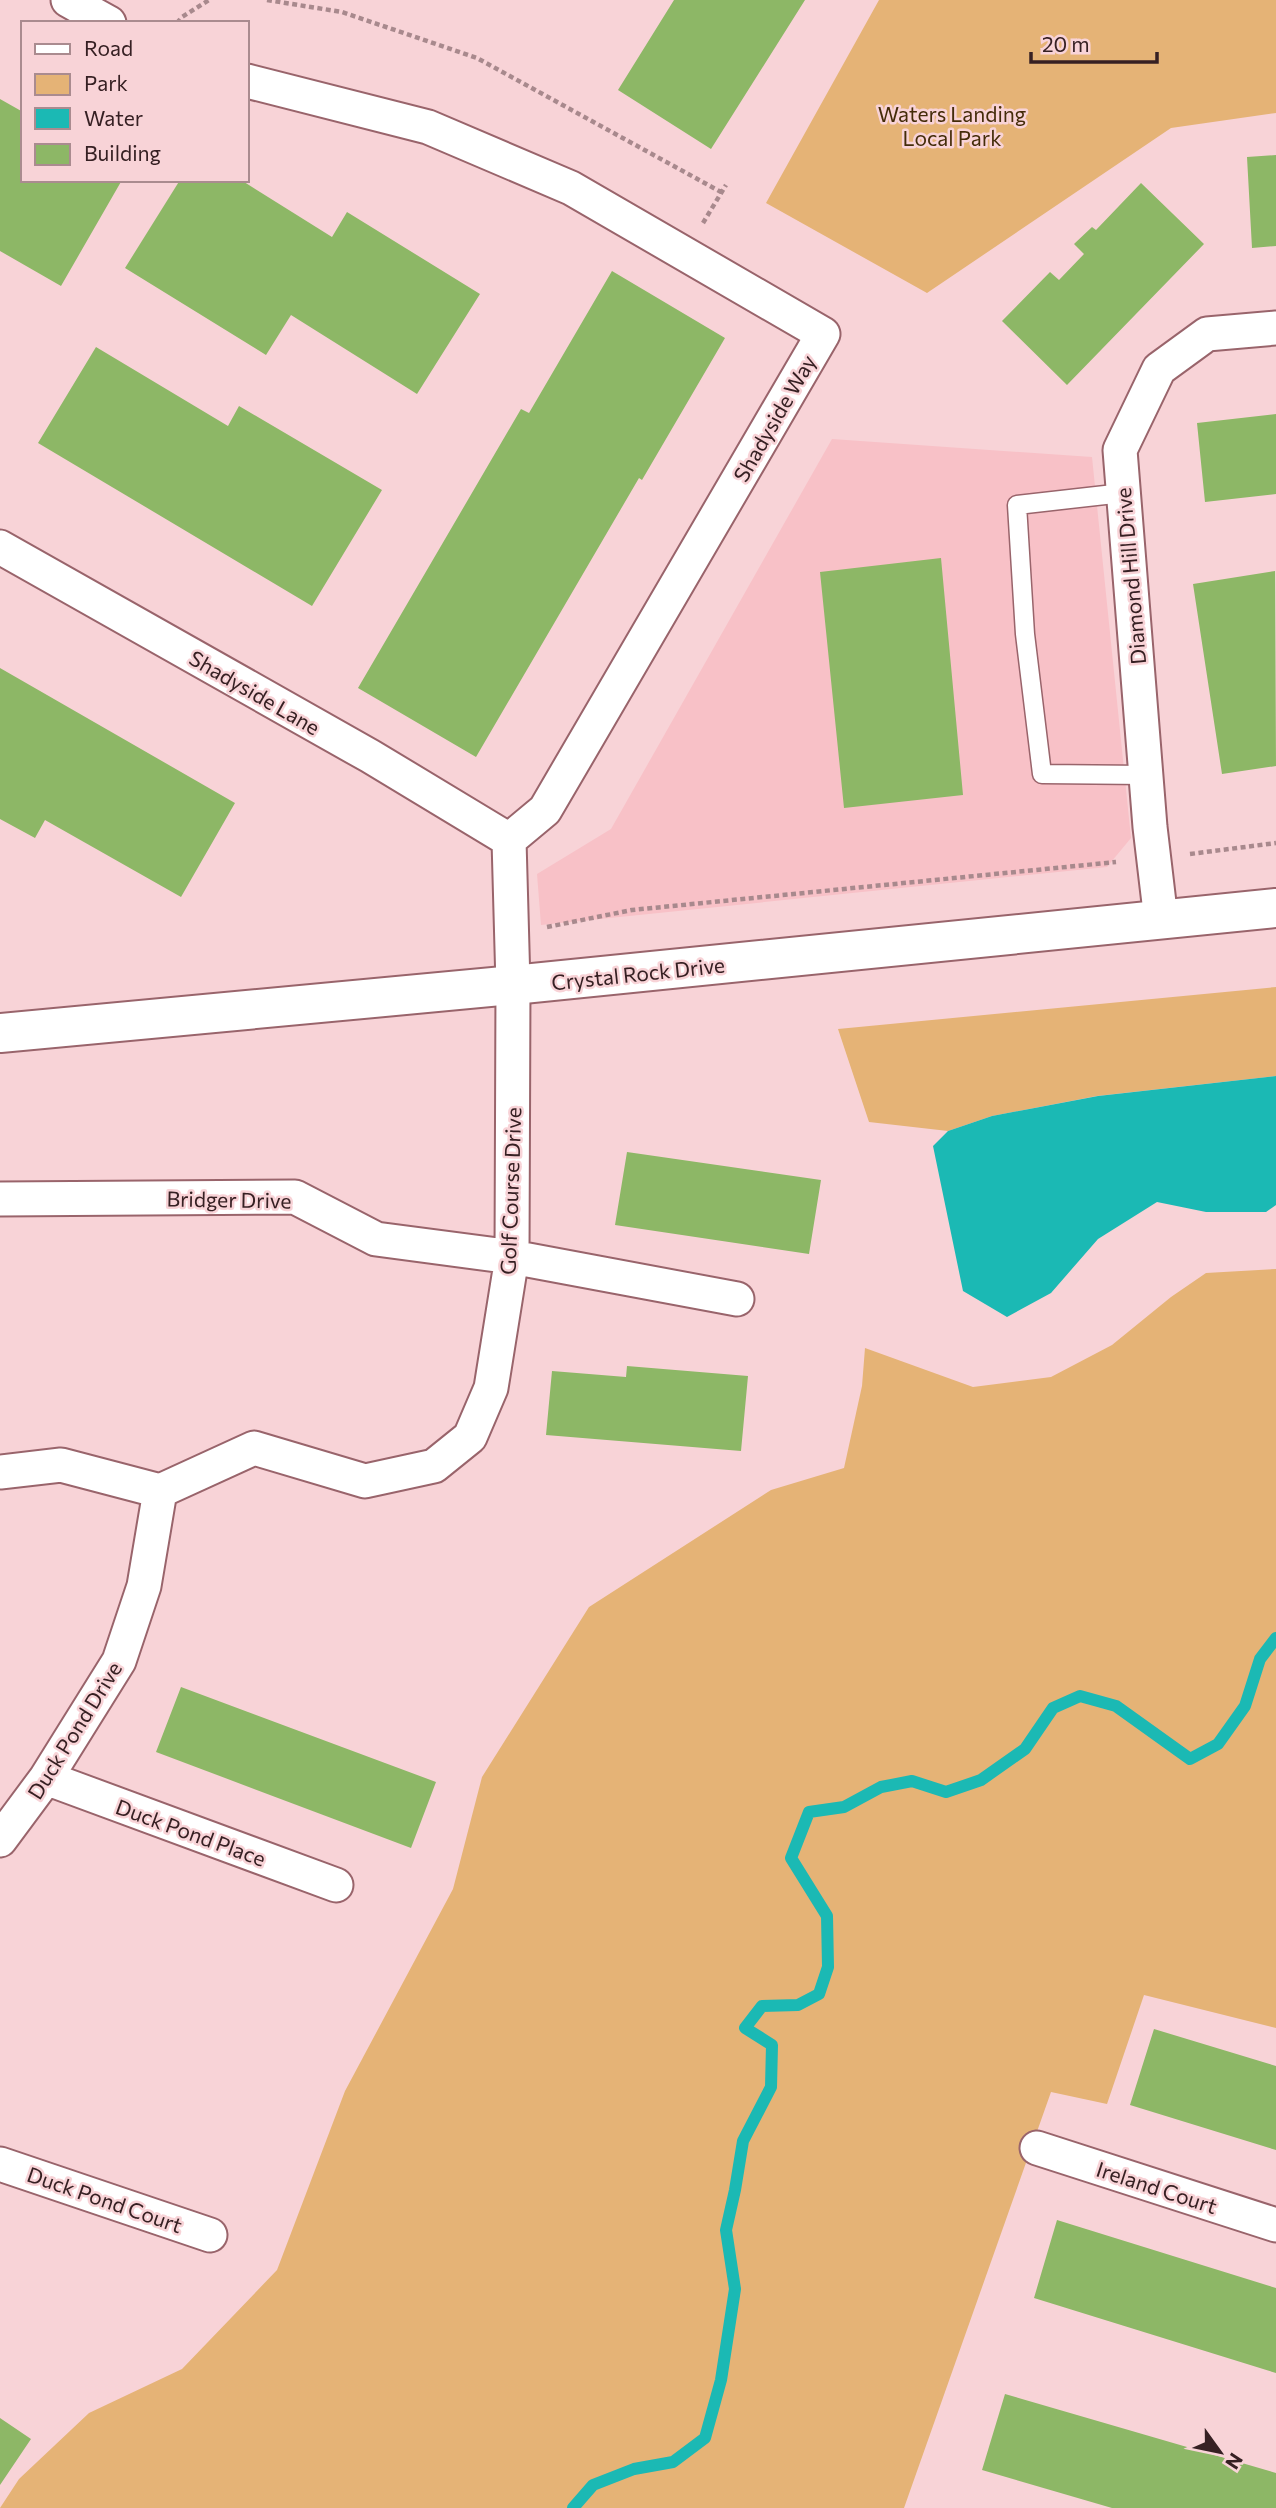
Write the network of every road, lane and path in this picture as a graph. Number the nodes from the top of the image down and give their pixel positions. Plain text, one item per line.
1 (68, 0) edge
2 (209, 0) edge
3 (267, 0) edge
4 (105, 21) edge
5 (178, 21) edge
6 (248, 80) edge
7 (721, 192) dead end
8 (1276, 328) edge
9 (1123, 493) junction
10 (0, 547) edge
11 (1146, 775) junction
12 (509, 840) junction
13 (1276, 843) edge
14 (1154, 859) junction
15 (1276, 908) edge
16 (1161, 920) junction
17 (512, 930) junction
18 (513, 985) junction
19 (0, 1033) edge
20 (0, 1199) edge
21 (512, 1257) junction
22 (737, 1299) dead end
23 (0, 1472) edge
24 (160, 1491) junction
25 (46, 1778) junction
26 (0, 1840) edge
27 (336, 1885) dead end
28 (1037, 2148) dead end
29 (0, 2164) edge
30 (1276, 2225) edge
31 (211, 2235) dead end

1 - 4 street
2 - 5 path
3 - 7 path
6 - 12 street, Shadyside Way
8 - 9 street, Diamond Hill Drive
9 - 11 street, Diamond Hill Drive
9 - 11 lane
10 - 12 street, Shadyside Lane
11 - 14 street, Diamond Hill Drive
12 - 17 street
13 - 14 path
14 - 16 street, Diamond Hill Drive
14 - 17 path
15 - 16 street, Crystal Rock Drive
16 - 18 street, Crystal Rock Drive
17 - 18 street
18 - 19 street, Crystal Rock Drive
18 - 21 street, Golf Course Drive
20 - 21 street, Bridger Drive
21 - 22 street, Bridger Drive
21 - 24 street, Golf Course Drive
23 - 24 street
24 - 25 street, Duck Pond Drive
25 - 26 street, Duck Pond Drive
25 - 27 street, Duck Pond Place
28 - 30 street, Ireland Court
29 - 31 street, Duck Pond Court

